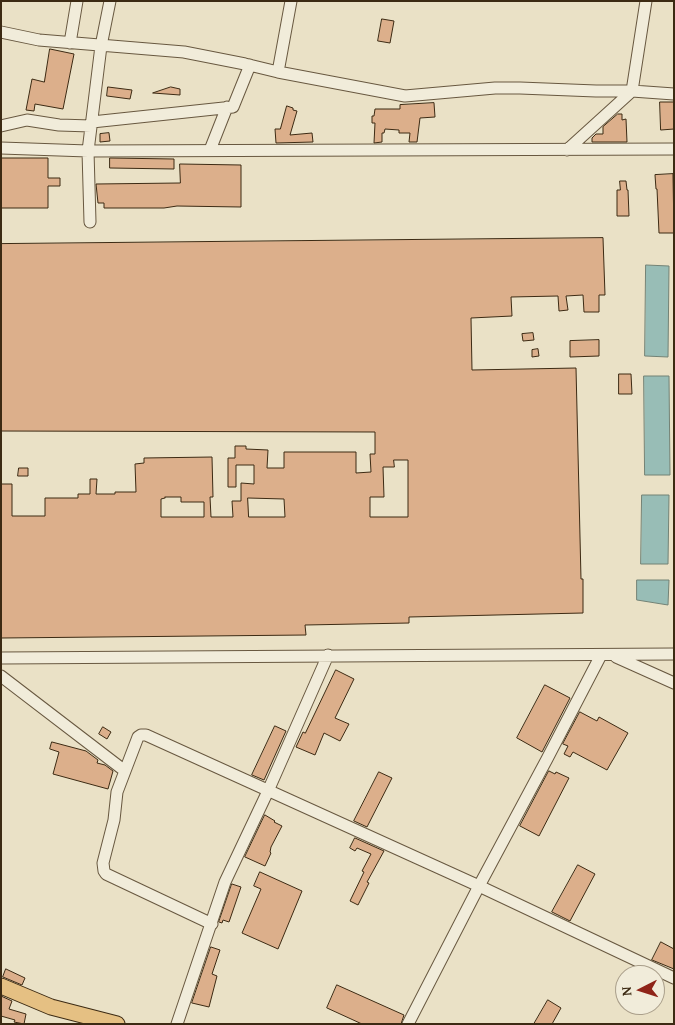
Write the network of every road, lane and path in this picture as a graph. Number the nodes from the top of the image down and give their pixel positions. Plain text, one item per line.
1 (77, 1) edge
2 (110, 1) edge
3 (291, 1) edge
4 (646, 1) edge
5 (1, 32) edge
6 (70, 43) junction
7 (101, 46) junction
8 (250, 65) junction
9 (278, 72) junction
10 (632, 91) junction
11 (674, 94) edge
12 (227, 107) junction
13 (92, 124) junction
14 (1, 126) edge
15 (1, 148) edge
16 (674, 149) edge
17 (210, 150) junction
18 (567, 150) junction
19 (88, 151) junction
20 (90, 222) dead end
21 (674, 654) edge
22 (328, 655) junction
23 (606, 655) junction
24 (1, 658) edge
25 (1, 676) edge
26 (674, 683) edge
27 (125, 771) junction
28 (268, 791) junction
29 (479, 886) junction
30 (212, 924) junction
31 (674, 978) edge
32 (1, 986) edge
33 (117, 1024) edge
34 (177, 1024) edge
35 (408, 1024) edge

1 - 6 street
2 - 7 street
3 - 9 street
4 - 10 street
5 - 6 street
6 - 7 street
7 - 8 street
7 - 13 street
8 - 9 street
8 - 12 street
9 - 10 street
10 - 11 street
10 - 18 street
12 - 13 street
12 - 17 street
13 - 14 street
13 - 19 street
15 - 19 street
16 - 18 street
17 - 18 street
17 - 19 street
19 - 20 street
21 - 23 street
22 - 23 street
22 - 24 street
22 - 28 street
23 - 26 street
23 - 29 street
25 - 27 street
27 - 28 street
27 - 30 street
28 - 29 street
28 - 30 street
29 - 31 street
29 - 35 street
30 - 34 street
32 - 33 main road

